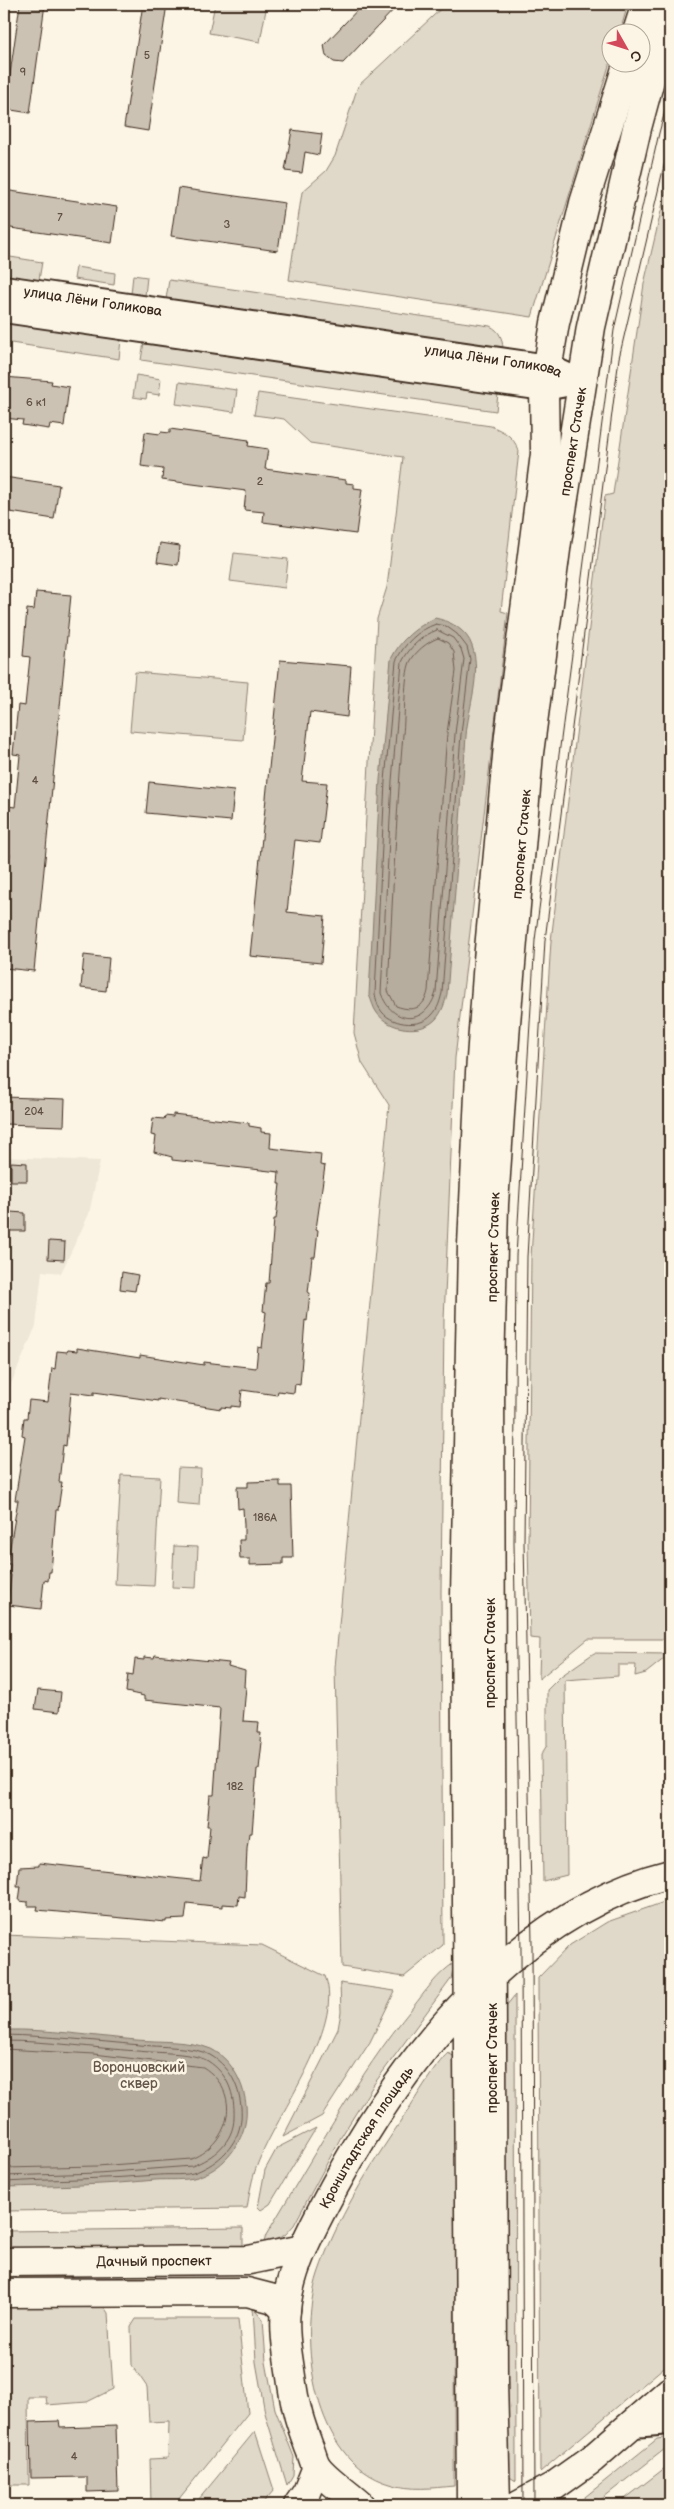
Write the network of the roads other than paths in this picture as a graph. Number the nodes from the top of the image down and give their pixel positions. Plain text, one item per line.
1 (646, 4) edge
2 (670, 6) edge
3 (640, 22) edge
4 (625, 72) edge
5 (4, 288) edge
6 (4, 310) edge
7 (546, 377) junction
8 (581, 382) junction
9 (670, 1874) edge
10 (492, 1977) junction
11 (468, 1998) junction
12 (302, 2249) junction
13 (4, 2262) edge
14 (4, 2293) edge
15 (286, 2310) junction
16 (670, 2391) edge
17 (670, 2422) edge
18 (634, 2425) junction
19 (317, 2467) junction
20 (298, 2505) edge
21 (360, 2505) edge
22 (471, 2505) edge
23 (496, 2505) edge
24 (519, 2505) edge

1 - 3 main road
2 - 8 main road, проспект Стачек
4 - 7 main road, проспект Стачек
5 - 7 street, улица Лёни Голикова
6 - 7 street, улица Лёни Голикова
7 - 8 street, улица Лёни Голикова
7 - 11 main road, проспект Стачек
8 - 10 main road, проспект Стачек
9 - 10 main road, Кронштадтская площадь
10 - 11 main road, Кронштадтская площадь
10 - 23 main road, проспект Стачек
11 - 12 main road, Кронштадтская площадь
11 - 22 main road, проспект Стачек
12 - 13 main road, Дачный проспект
12 - 15 main road, Кронштадтская площадь
14 - 15 main road
15 - 19 main road, Кронштадтская площадь
16 - 18 main road
17 - 18 street
18 - 24 main road
19 - 20 main road
19 - 21 main road, Кронштадтская площадь

